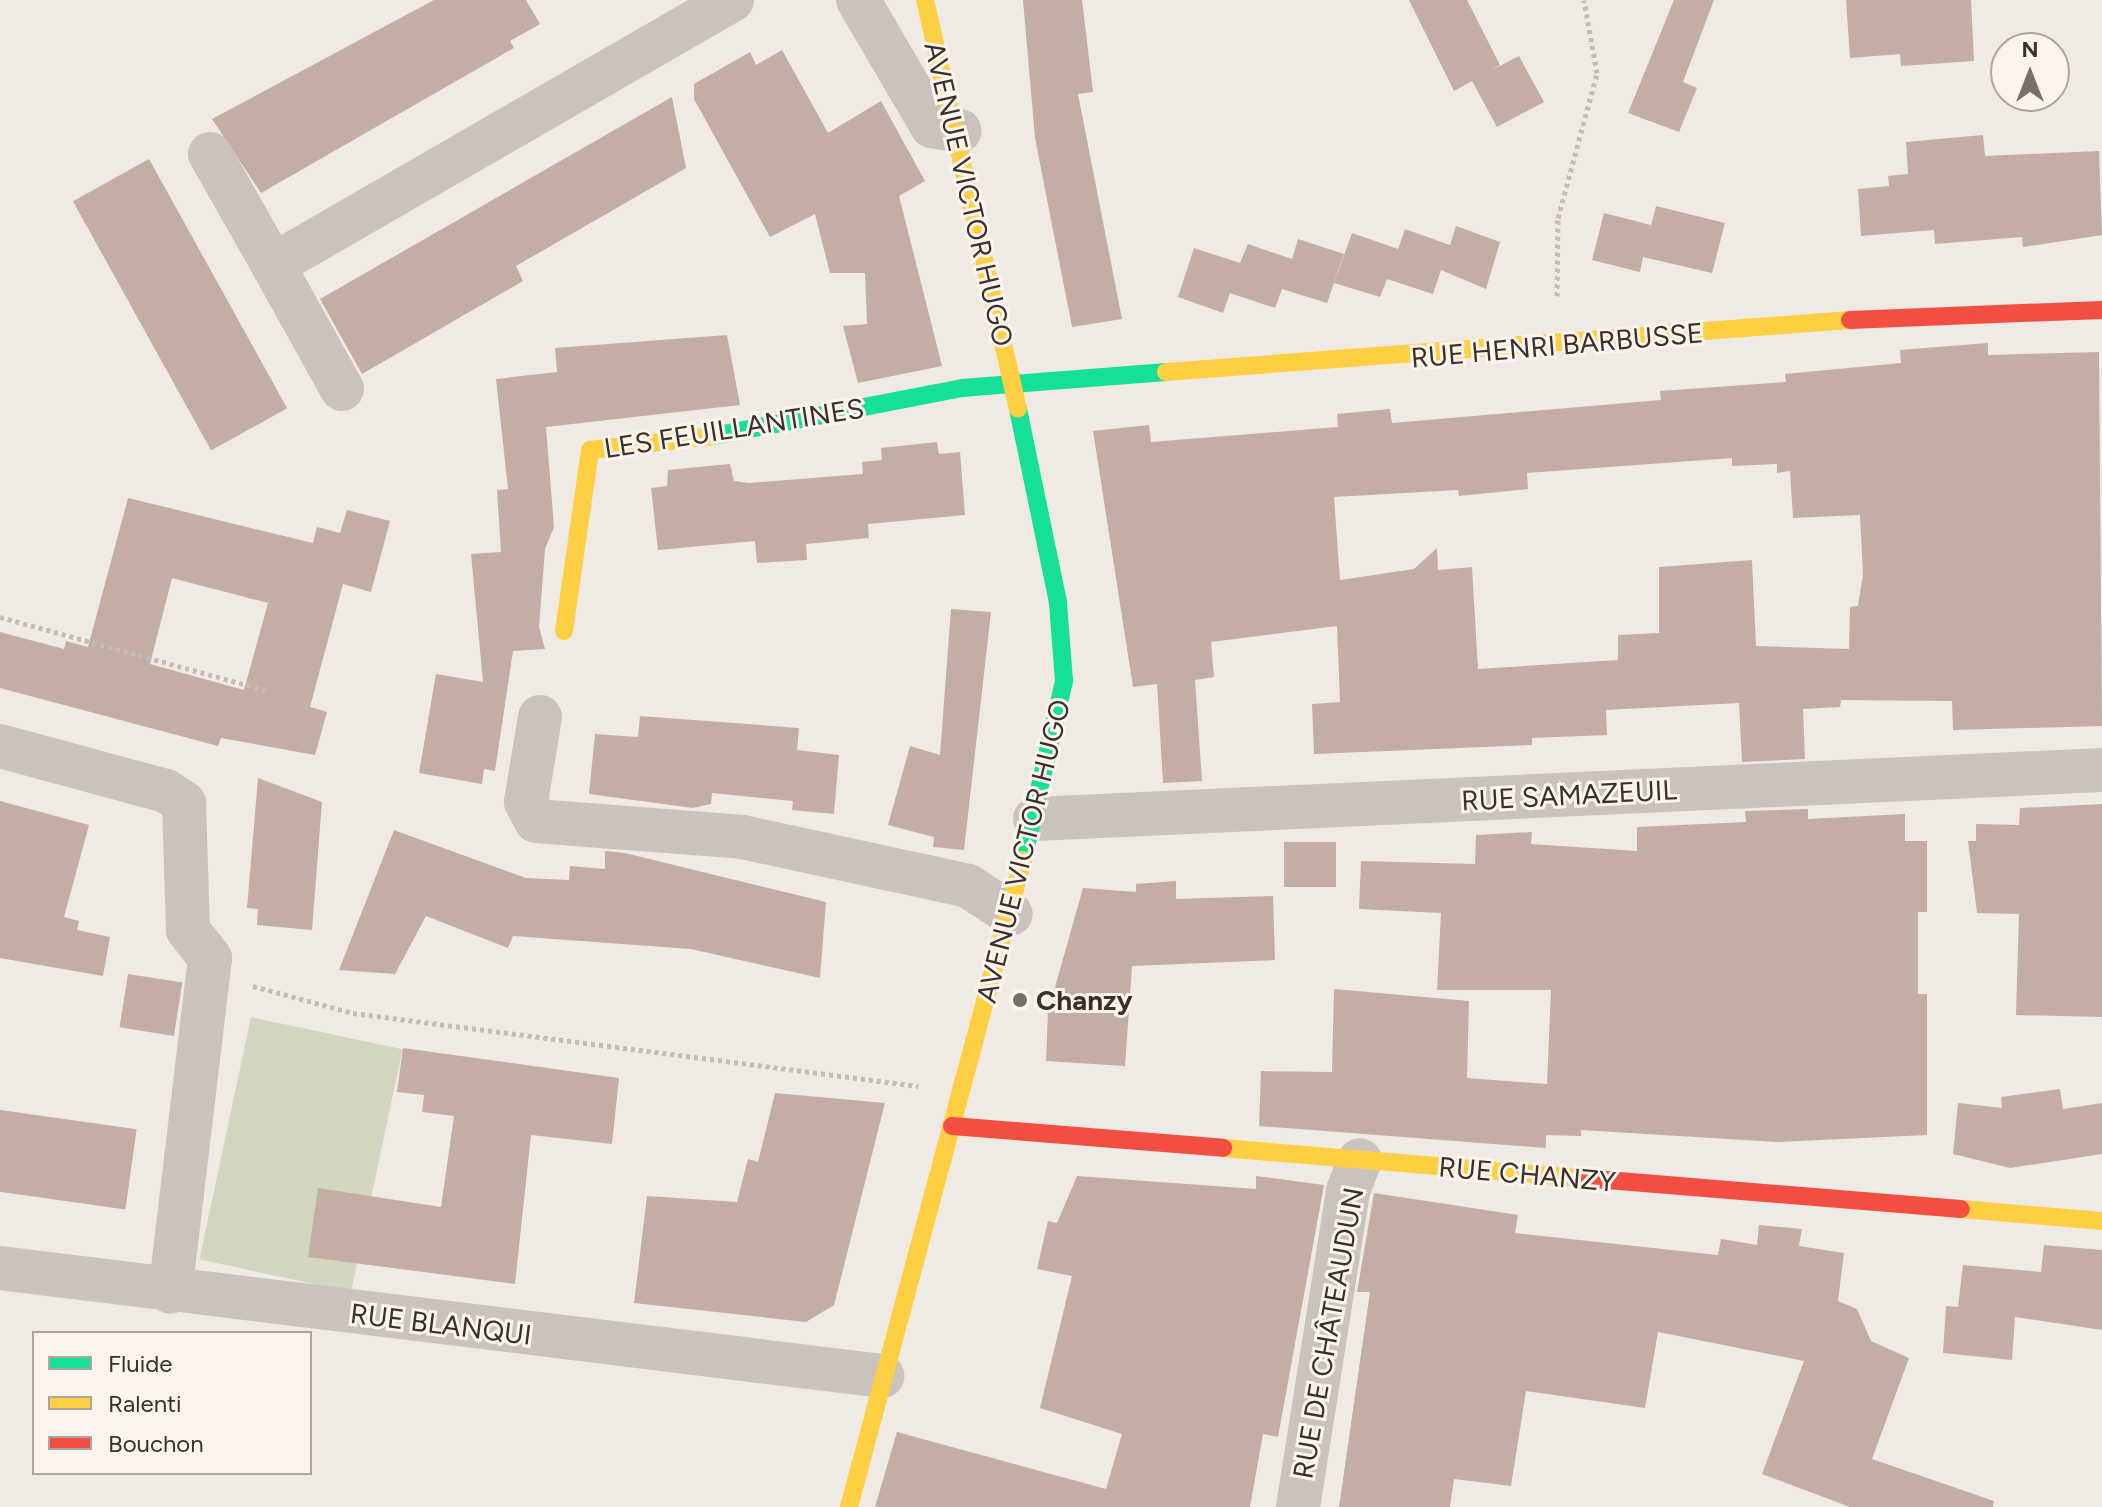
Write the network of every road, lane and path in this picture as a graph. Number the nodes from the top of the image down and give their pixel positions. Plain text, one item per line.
1 (732, 0) edge
2 (858, 0) edge
3 (925, 0) edge
4 (1584, 0) edge
5 (960, 131) junction
6 (210, 154) dead end
7 (273, 265) junction
8 (1555, 273) dead end
9 (2102, 310) edge
10 (1012, 385) junction
11 (342, 389) dead end
12 (0, 617) edge
13 (564, 631) dead end
14 (265, 690) dead end
15 (540, 717) dead end
16 (0, 746) edge
17 (2102, 770) edge
18 (1035, 819) junction
19 (1011, 914) junction
20 (209, 974) junction
21 (962, 1092) junction
22 (952, 1126) junction
23 (1360, 1160) junction
24 (2102, 1221) edge
25 (0, 1268) edge
26 (170, 1292) junction
27 (882, 1376) junction
28 (849, 1507) edge
29 (1298, 1507) edge

1 - 7 street
2 - 5 street
3 - 5 street, AVENUE VICTOR HUGO
4 - 8 path
5 - 10 street, AVENUE VICTOR HUGO
6 - 7 street
7 - 11 street
9 - 10 street, RUE HENRI BARBUSSE
10 - 13 street, LES FEUILLANTINES
10 - 18 street, AVENUE VICTOR HUGO
12 - 14 path
15 - 19 street
16 - 20 street
17 - 18 street, RUE SAMAZEUIL
18 - 19 street, AVENUE VICTOR HUGO
19 - 21 street, AVENUE VICTOR HUGO
20 - 21 path
20 - 26 street
21 - 22 street, AVENUE VICTOR HUGO
22 - 23 street, RUE CHANZY
22 - 27 street, AVENUE VICTOR HUGO
23 - 24 street, RUE CHANZY
23 - 29 street, RUE DE CHÂTEAUDUN
25 - 26 street, RUE BLANQUI
26 - 27 street, RUE BLANQUI
27 - 28 street, AVENUE VICTOR HUGO

